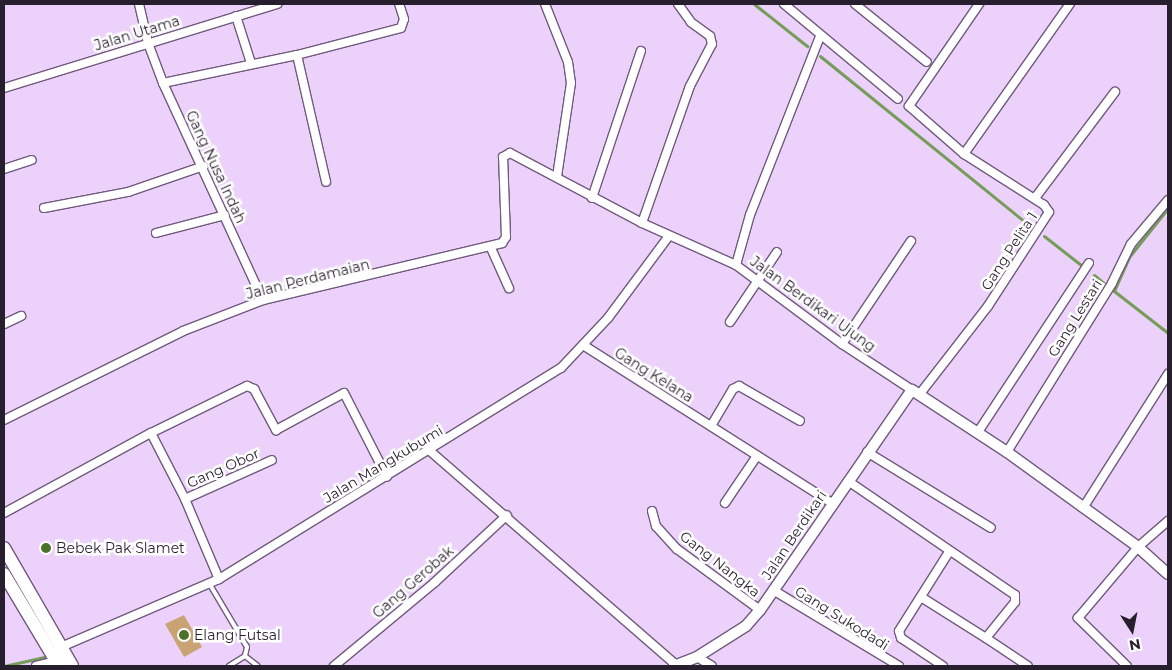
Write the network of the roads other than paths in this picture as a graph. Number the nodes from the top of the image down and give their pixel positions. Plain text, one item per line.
1 (139, 4) edge
2 (277, 4) edge
3 (399, 4) edge
4 (545, 4) edge
5 (678, 4) edge
6 (784, 4) edge
7 (855, 4) edge
8 (979, 4) edge
9 (1070, 4) edge
10 (259, 6) edge
11 (236, 16) junction
12 (820, 36) junction
13 (148, 43) junction
14 (641, 51) dead end
15 (297, 55) junction
16 (927, 62) dead end
17 (251, 63) junction
18 (163, 84) junction
19 (4, 88) edge
20 (1115, 92) dead end
21 (898, 99) dead end
22 (964, 154) junction
23 (32, 160) dead end
24 (204, 166) junction
25 (4, 169) edge
26 (557, 177) junction
27 (326, 182) dead end
28 (592, 198) junction
29 (1035, 198) junction
30 (1168, 200) edge
31 (44, 208) dead end
32 (225, 215) junction
33 (642, 223) junction
34 (156, 233) dead end
35 (669, 236) junction
36 (911, 241) dead end
37 (491, 248) junction
38 (777, 252) dead end
39 (1089, 264) dead end
40 (736, 266) junction
41 (758, 281) junction
42 (509, 288) dead end
43 (263, 300) junction
44 (20, 316) dead end
45 (730, 322) dead end
46 (4, 324) edge
47 (842, 344) junction
48 (583, 345) junction
49 (1168, 374) edge
50 (916, 393) junction
51 (4, 420) edge
52 (800, 421) dead end
53 (711, 426) junction
54 (978, 432) junction
55 (151, 433) junction
56 (430, 451) junction
57 (867, 452) junction
58 (1007, 452) junction
59 (757, 456) junction
60 (272, 460) dead end
61 (387, 477) junction
62 (848, 481) junction
63 (185, 499) junction
64 (725, 503) dead end
65 (832, 503) junction
66 (1083, 508) junction
67 (652, 511) dead end
68 (4, 513) edge
69 (507, 515) junction
70 (1168, 521) edge
71 (991, 528) dead end
72 (1138, 547) junction
73 (4, 548) edge
74 (949, 552) junction
75 (4, 574) edge
76 (1168, 574) edge
77 (219, 579) junction
78 (209, 583) junction
79 (773, 590) junction
80 (921, 597) junction
81 (760, 610) junction
82 (986, 638) junction
83 (61, 647) junction
84 (245, 656) junction
85 (697, 657) junction
86 (57, 664) edge
87 (36, 666) edge
88 (72, 666) edge
89 (229, 666) edge
90 (258, 666) edge
91 (334, 666) edge
92 (675, 666) edge
93 (712, 666) edge
94 (899, 666) edge
95 (943, 666) edge
96 (1028, 666) edge
97 (1127, 666) edge

1 - 13 street, Gang Nusa Indah
2 - 10 street, Jalan Utama
3 - 15 street
4 - 26 street
5 - 33 street
6 - 12 street
7 - 16 street
8 - 22 street, Gang Pelita 1
9 - 22 street
10 - 11 street, Jalan Utama
11 - 13 street, Jalan Utama
11 - 17 street
12 - 21 street
12 - 40 street
13 - 18 street, Gang Nusa Indah
13 - 19 street, Jalan Utama
14 - 28 street
15 - 17 street
15 - 27 street
17 - 18 street
18 - 24 street, Gang Nusa Indah
20 - 29 street
22 - 29 street, Gang Pelita 1
23 - 25 street
24 - 31 street
24 - 32 street, Gang Nusa Indah
26 - 28 street, Jalan Berdikari Ujung
26 - 37 street, Jalan Berdikari Ujung
28 - 33 street, Jalan Berdikari Ujung
29 - 50 street, Gang Pelita 1
30 - 58 street, Gang Lestari
32 - 34 street
32 - 43 street, Gang Nusa Indah
33 - 35 street, Jalan Berdikari Ujung
35 - 40 street, Jalan Berdikari Ujung
35 - 48 street, Jalan Mangkubumi
36 - 47 street
37 - 42 street
37 - 43 street, Jalan Perdamaian
38 - 41 street
39 - 54 street
40 - 41 street, Jalan Berdikari Ujung
41 - 45 street
41 - 47 street, Jalan Berdikari Ujung
43 - 51 street, Jalan Perdamaian
44 - 46 street
47 - 50 street, Jalan Berdikari Ujung
48 - 53 street, Gang Kelana
48 - 56 street, Jalan Mangkubumi
49 - 66 street
50 - 54 street, Jalan Berdikari Ujung
50 - 57 street, Jalan Berdikari
52 - 53 street
53 - 59 street, Gang Kelana
54 - 58 street, Jalan Berdikari Ujung
55 - 61 street
55 - 63 street
55 - 68 street
56 - 61 street, Jalan Mangkubumi
56 - 69 street
57 - 62 street, Jalan Berdikari
57 - 71 street
58 - 66 street, Jalan Berdikari Ujung
59 - 64 street
59 - 65 street, Gang Kelana
60 - 63 street, Gang Obor
61 - 77 street, Jalan Mangkubumi
62 - 65 street, Jalan Berdikari
62 - 74 street
63 - 77 street
65 - 79 street, Jalan Berdikari
66 - 72 street, Jalan Berdikari Ujung
67 - 81 street, Gang Nangka
69 - 91 street, Gang Gerobak
69 - 92 street
70 - 72 street
72 - 76 street, Jalan Berdikari Ujung
72 - 97 street
73 - 83 main road
74 - 80 street
74 - 82 street
75 - 86 main road
77 - 78 street, Jalan Mangkubumi
78 - 83 street, Jalan Mangkubumi
78 - 84 lane
79 - 81 street, Jalan Berdikari
79 - 94 street, Gang Sukodadi
80 - 82 street
80 - 95 street
81 - 85 street, Jalan Berdikari
82 - 96 street
83 - 88 main road
84 - 89 lane
84 - 90 lane
85 - 92 street, Jalan Berdikari
85 - 93 street
86 - 87 street

